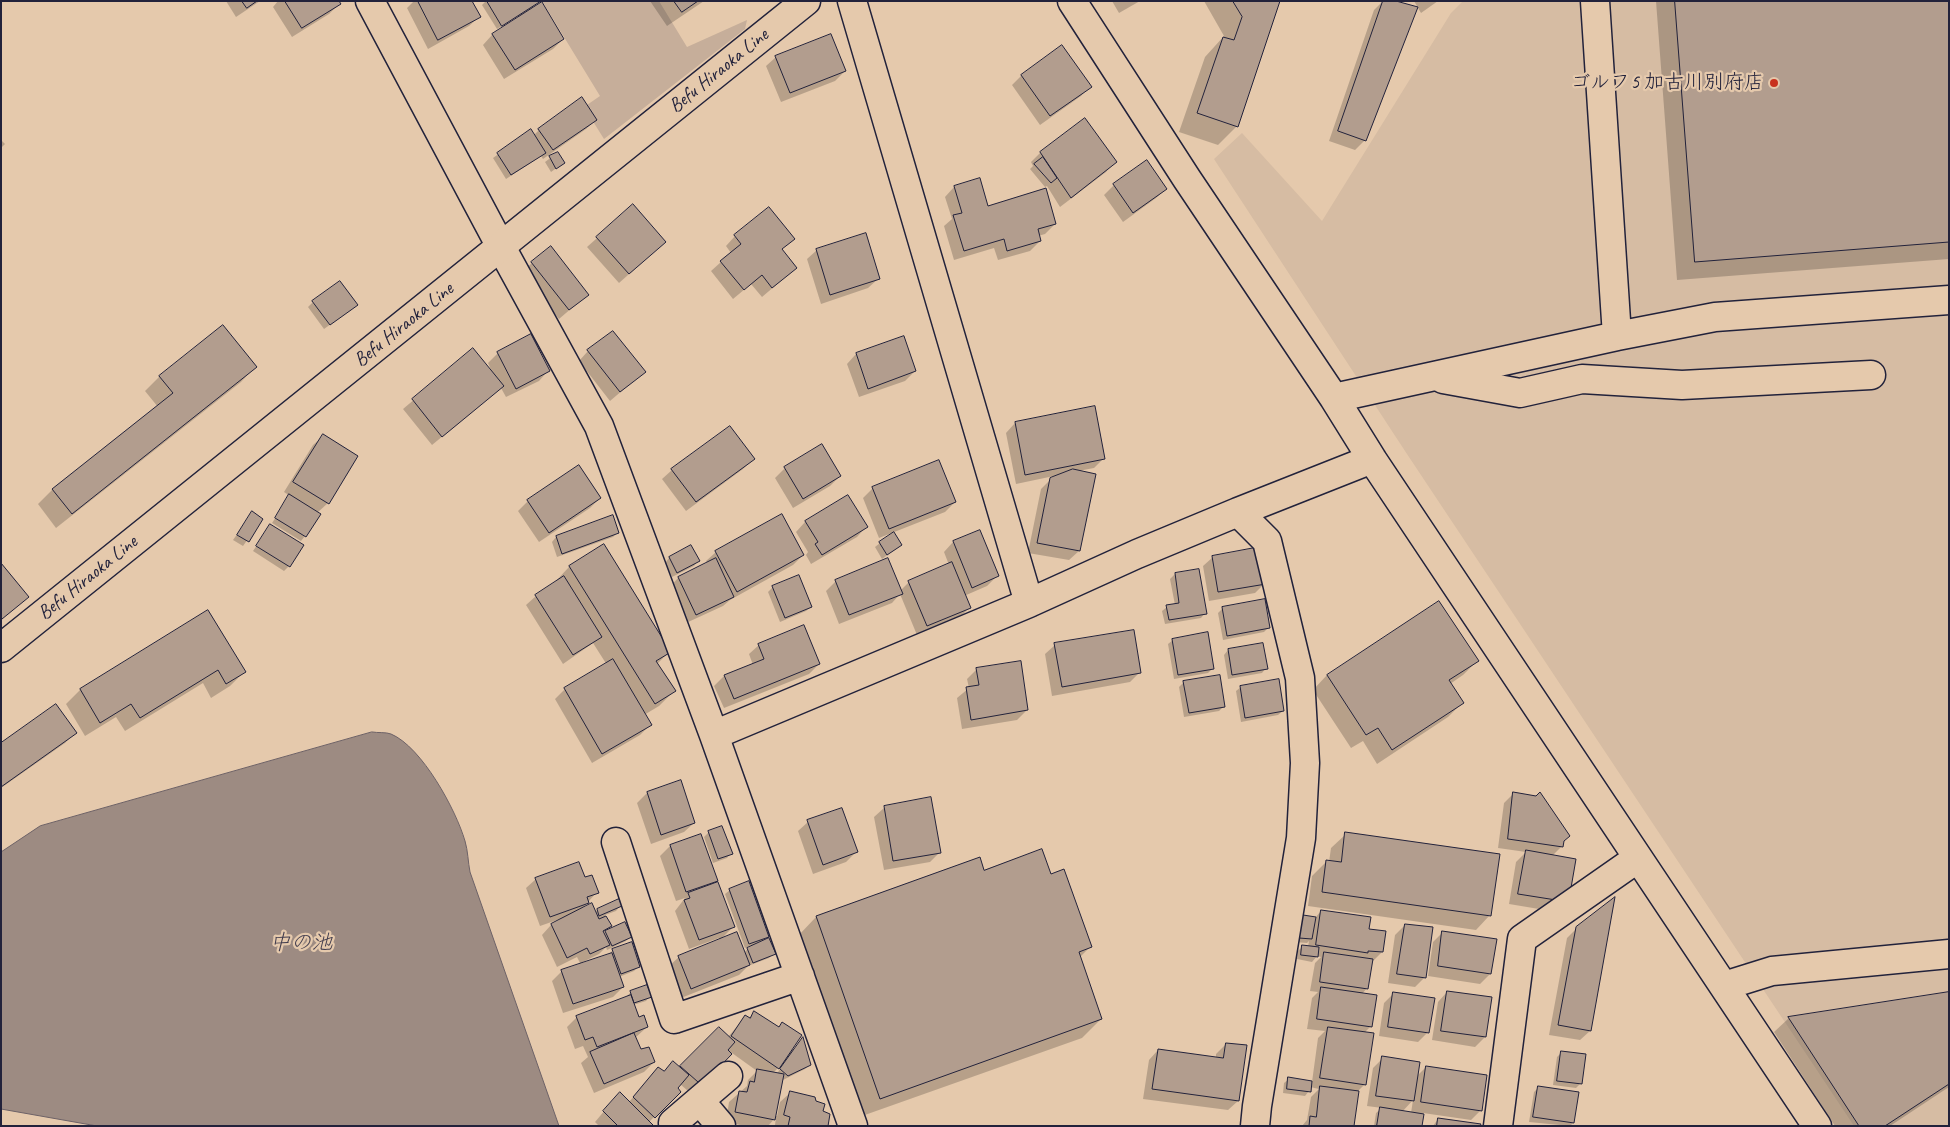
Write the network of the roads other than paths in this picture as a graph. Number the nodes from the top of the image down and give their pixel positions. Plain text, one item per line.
1 (370, 1) edge
2 (806, 1) edge
3 (852, 1) edge
4 (1072, 1) edge
5 (1595, 1) edge
6 (500, 247) junction
7 (1949, 300) edge
8 (1618, 336) junction
9 (1871, 375) dead end
10 (1431, 376) junction
11 (1334, 398) junction
12 (1372, 458) junction
13 (1238, 512) junction
14 (1029, 604) junction
15 (1, 648) edge
16 (714, 735) junction
17 (616, 842) dead end
18 (1638, 858) junction
19 (1949, 954) edge
20 (800, 976) junction
21 (1724, 986) junction
22 (728, 1076) dead end
23 (700, 1100) junction
24 (673, 1123) dead end
25 (720, 1126) edge
26 (853, 1126) edge
27 (1255, 1126) edge
28 (1498, 1126) edge
29 (1818, 1126) edge

1 - 6 street
2 - 6 street, Befu Hiraoka Line
3 - 14 street
4 - 11 street
5 - 8 street
6 - 15 street, Befu Hiraoka Line
6 - 16 street
7 - 8 street
8 - 10 street
9 - 10 street
10 - 11 street
11 - 12 street
12 - 13 street
12 - 18 street
13 - 14 street
13 - 27 street
14 - 16 street
16 - 20 street
17 - 20 street
18 - 21 street
18 - 28 street
19 - 21 street
20 - 26 street
21 - 29 street
22 - 23 street
23 - 24 street
23 - 25 street

